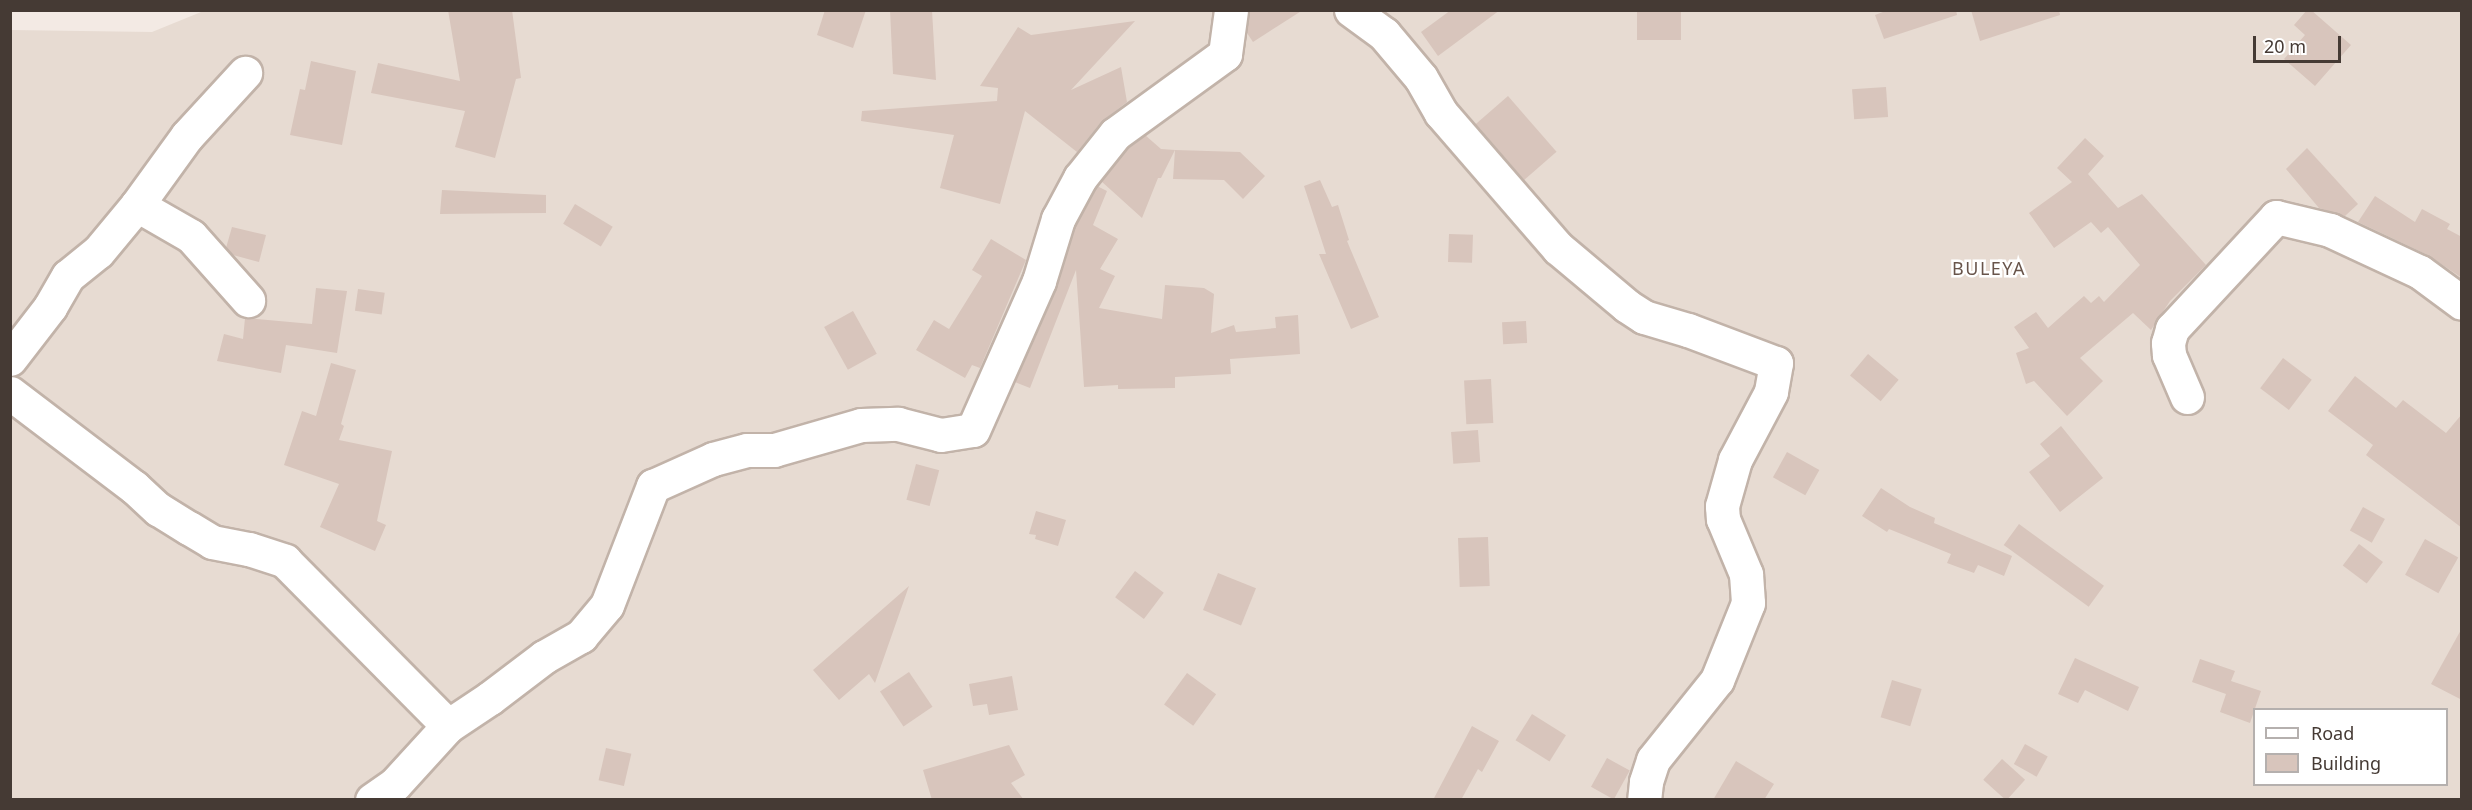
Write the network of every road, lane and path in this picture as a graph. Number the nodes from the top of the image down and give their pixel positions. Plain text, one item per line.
1 (1231, 10) edge
2 (1351, 10) edge
3 (245, 73) dead end
4 (137, 205) junction
5 (248, 300) dead end
6 (2462, 303) edge
7 (10, 359) edge
8 (10, 393) edge
9 (2187, 397) dead end
10 (447, 726) junction
11 (372, 800) edge
12 (1644, 800) edge

1 - 10 street
2 - 12 street
3 - 4 street
4 - 5 street
4 - 7 street
6 - 9 street
8 - 10 street
10 - 11 street

